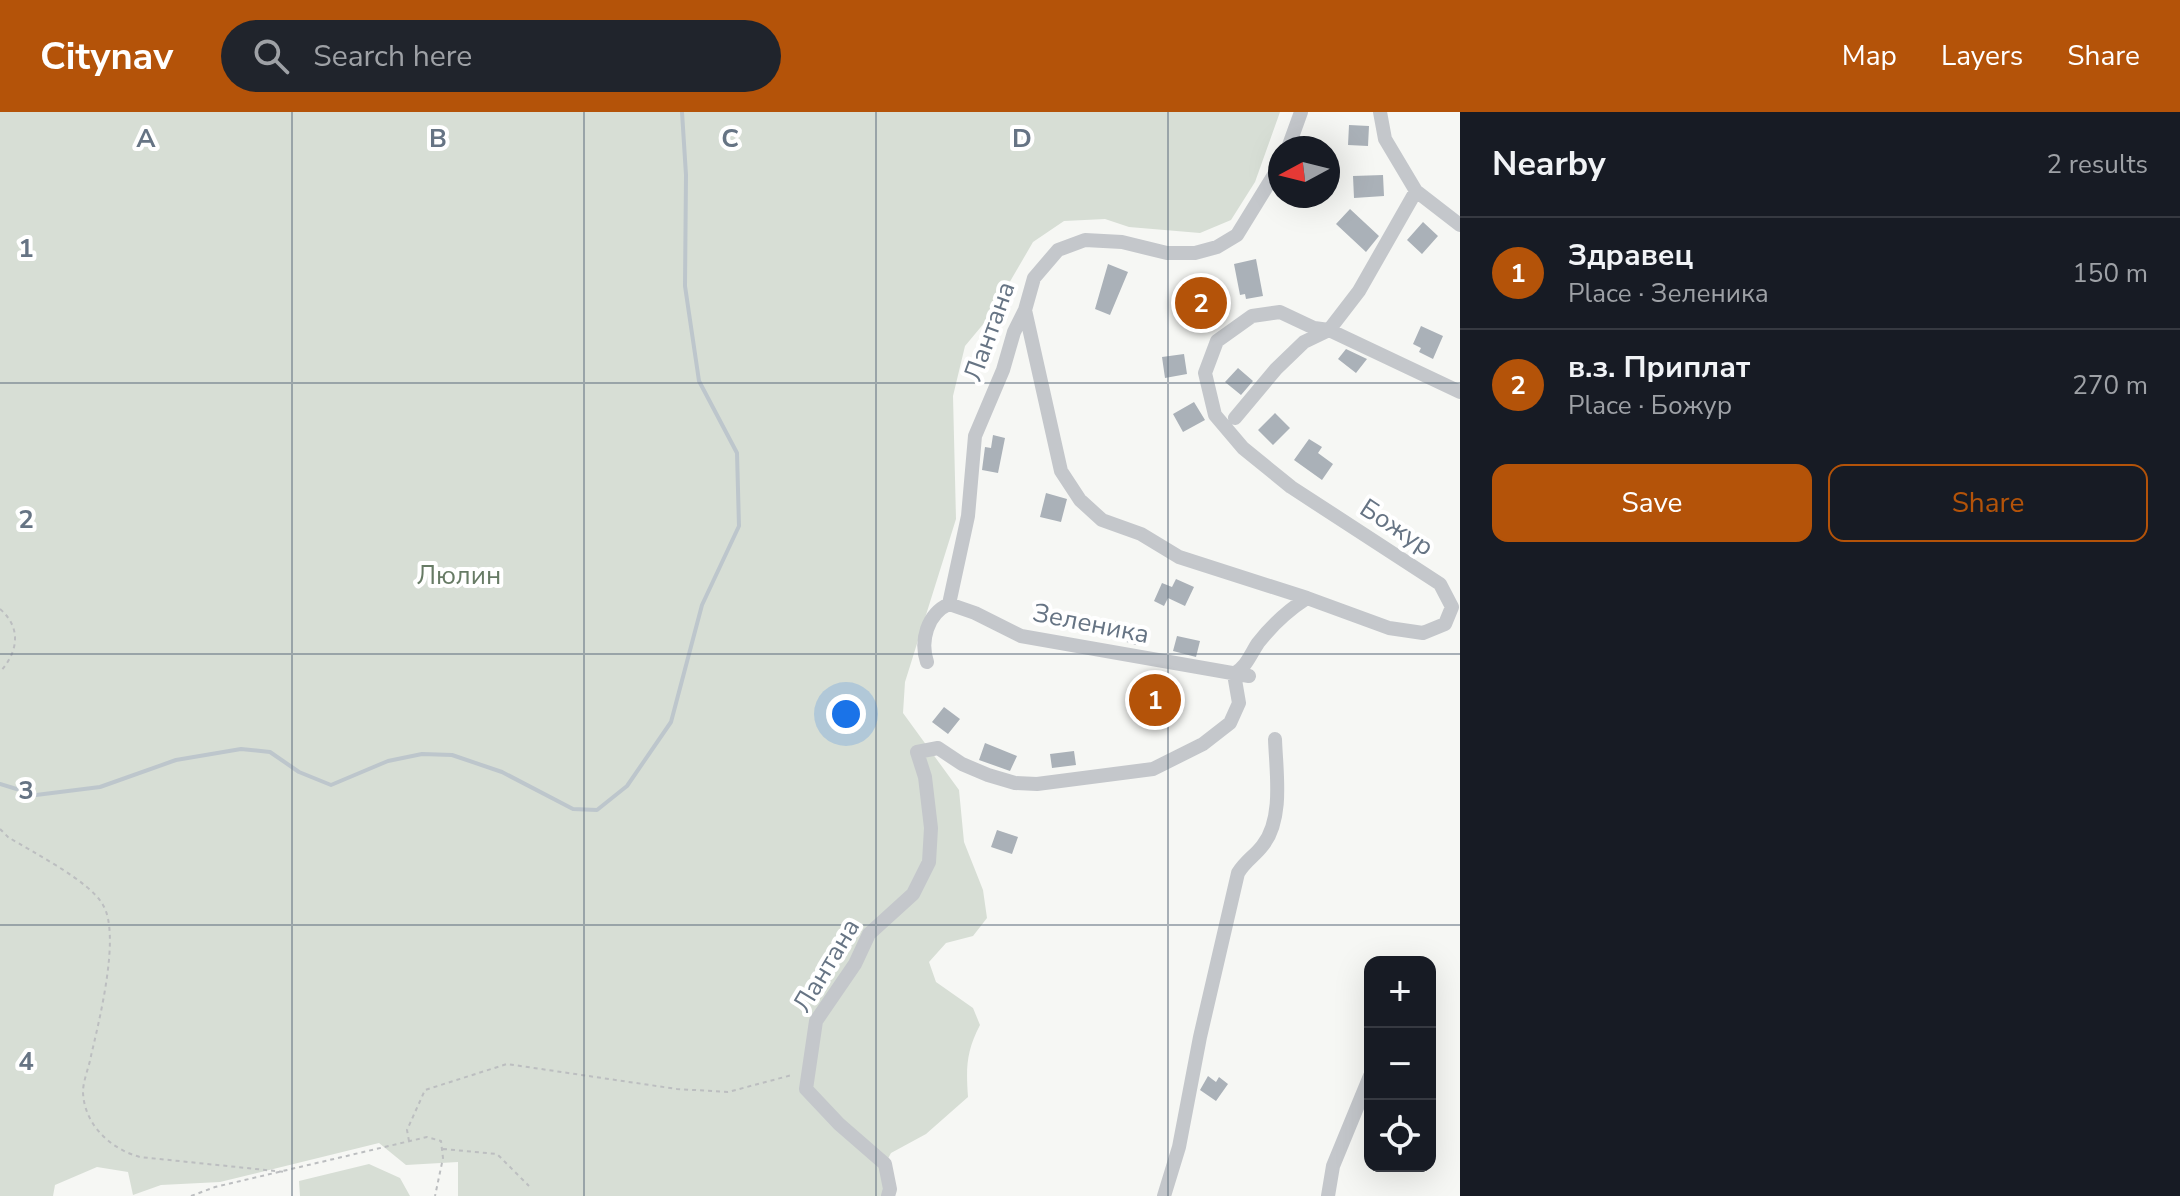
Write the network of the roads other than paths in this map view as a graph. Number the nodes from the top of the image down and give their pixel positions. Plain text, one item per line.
1 (1301, 112) edge
2 (1380, 112) edge
3 (1292, 136) edge
4 (1268, 185) edge
5 (1416, 191) junction
6 (1460, 225) edge
7 (1025, 310) junction
8 (1329, 330) junction
9 (1460, 392) edge
10 (1235, 418) dead end
11 (1307, 598) junction
12 (1456, 601) edge
13 (949, 604) junction
14 (927, 662) dead end
15 (1234, 674) junction
16 (1249, 676) dead end
17 (1275, 739) dead end
18 (800, 1073) road end
19 (806, 1089) junction
20 (1364, 1091) edge
21 (889, 1192) edge
22 (1164, 1196) edge
23 (1328, 1196) edge

1 - 3 street
2 - 5 street
4 - 7 street, Лантана
5 - 6 street
5 - 8 street
7 - 11 street, Божур
7 - 13 street, Лантана
8 - 9 street, Божур
8 - 10 street
8 - 12 street, Божур
11 - 12 street, Божур
11 - 15 street
13 - 14 street
13 - 15 street, Зеленика
15 - 16 street, Зеленика
15 - 19 street, Лантана
17 - 22 street
18 - 19 street
19 - 21 street
20 - 23 street

